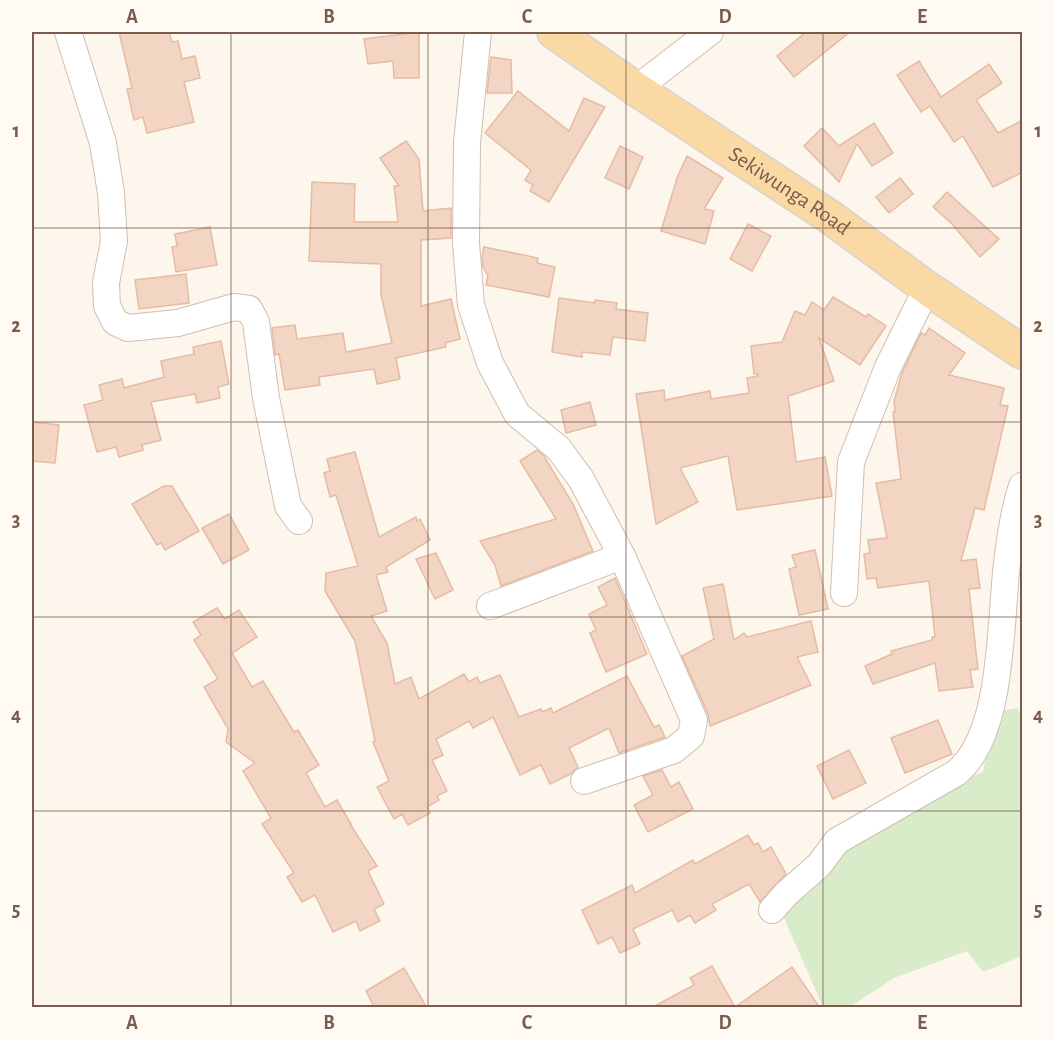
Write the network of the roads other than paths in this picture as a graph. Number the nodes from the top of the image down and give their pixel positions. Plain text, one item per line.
1 (68, 32) edge
2 (478, 32) edge
3 (554, 32) edge
4 (710, 32) edge
5 (636, 89) junction
6 (927, 288) junction
7 (1023, 352) edge
8 (1023, 486) edge
9 (299, 521) dead end
10 (622, 556) junction
11 (844, 593) dead end
12 (490, 606) dead end
13 (584, 781) dead end
14 (772, 910) dead end

1 - 9 street
2 - 10 street
3 - 5 main road, Sekiwunga Road
4 - 5 street
5 - 6 main road, Sekiwunga Road
6 - 7 main road, Sekiwunga Road
6 - 11 street
8 - 14 street
10 - 12 street
10 - 13 street

